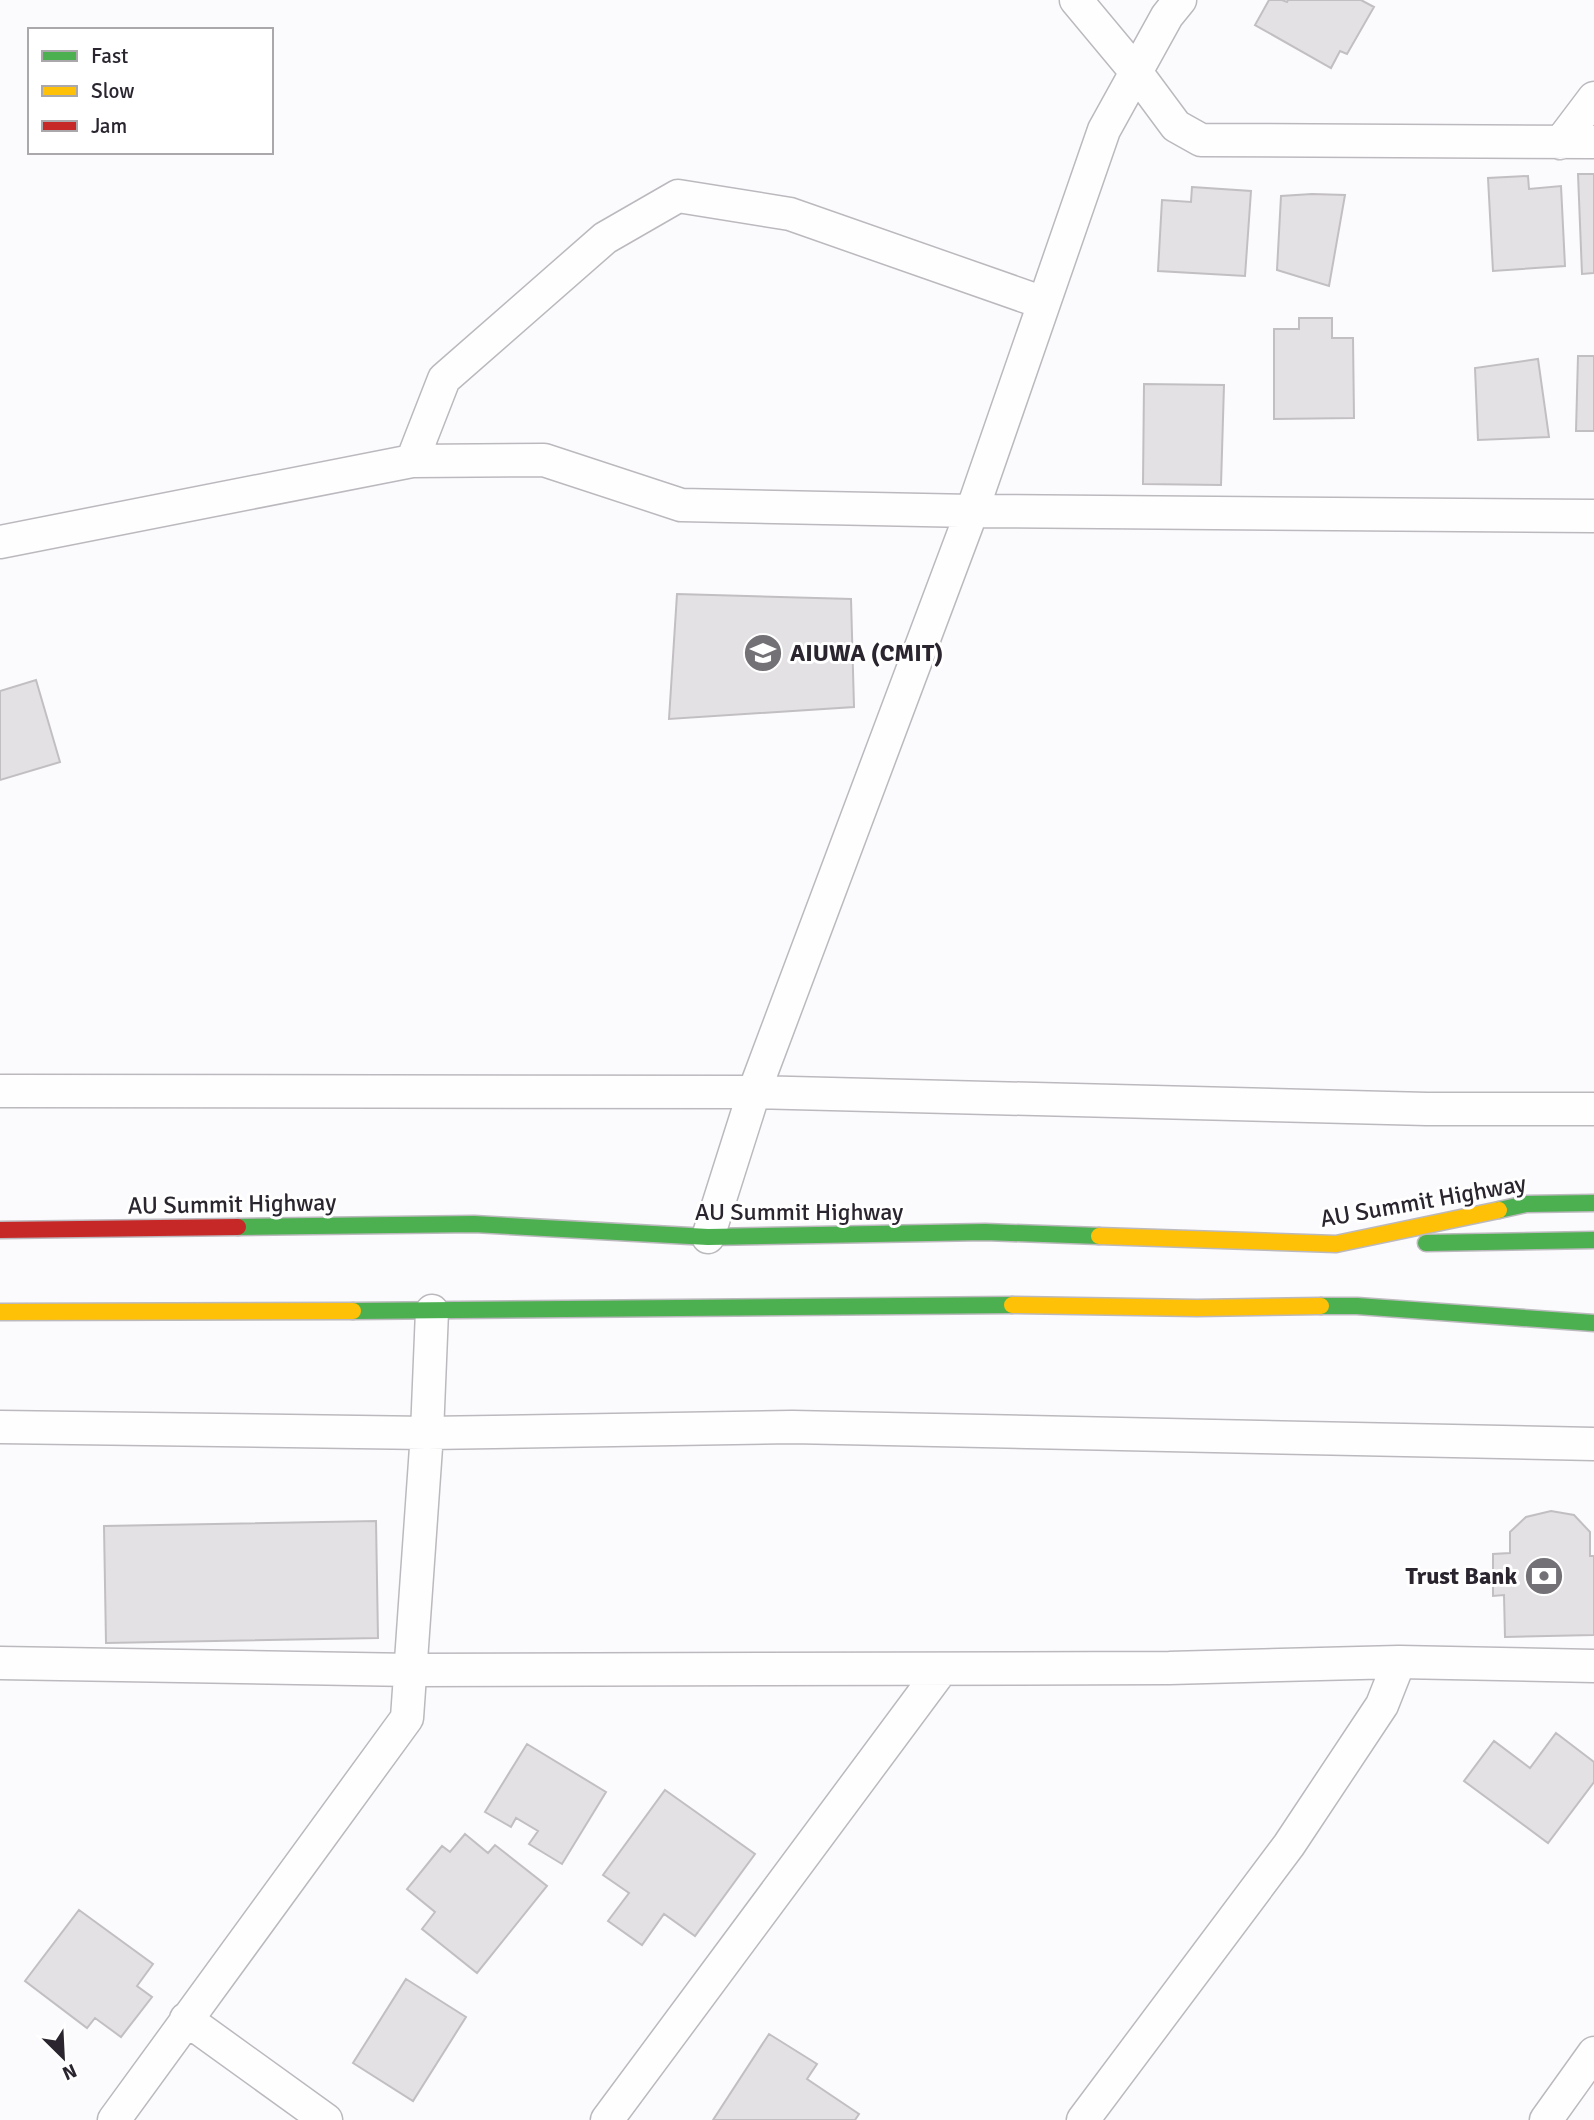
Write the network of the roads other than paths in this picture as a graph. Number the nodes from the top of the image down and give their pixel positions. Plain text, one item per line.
1 (1076, 0) edge
2 (1180, 0) edge
3 (1136, 72) junction
4 (1594, 98) edge
5 (1594, 142) edge
6 (1560, 143) junction
7 (1044, 303) junction
8 (412, 461) junction
9 (972, 511) junction
10 (1594, 516) edge
11 (0, 542) edge
12 (0, 1091) edge
13 (754, 1092) junction
14 (1594, 1109) edge
15 (1594, 1203) edge
16 (0, 1230) edge
17 (708, 1237) junction
18 (1594, 1240) edge
19 (1336, 1244) junction
20 (1496, 1300) dead end
21 (1357, 1306) junction
22 (432, 1311) junction
23 (0, 1312) edge
24 (1594, 1323) edge
25 (0, 1427) edge
26 (428, 1433) junction
27 (1594, 1444) edge
28 (1399, 1662) junction
29 (0, 1663) edge
30 (1594, 1666) edge
31 (412, 1670) junction
32 (942, 1670) junction
33 (186, 2020) junction
34 (1594, 2053) edge
35 (114, 2120) edge
36 (326, 2120) edge
37 (607, 2120) edge
38 (1083, 2120) edge
39 (1546, 2120) edge

1 - 3 street
2 - 3 street
3 - 6 street
3 - 7 street
4 - 6 street
5 - 6 street
7 - 8 street
7 - 9 street
8 - 9 street
8 - 11 street
9 - 10 street
9 - 13 street
12 - 13 street
13 - 14 street
13 - 17 street
15 - 19 main road, AU Summit Highway
16 - 17 main road, AU Summit Highway
17 - 19 main road, AU Summit Highway
18 - 19 main road
20 - 21 main road
21 - 22 main road
21 - 24 main road
22 - 23 main road
22 - 26 street
25 - 26 street
26 - 27 street
26 - 31 street
28 - 30 street
28 - 32 street
28 - 38 street
29 - 31 street
31 - 32 street
31 - 33 street
32 - 37 street
33 - 35 street
33 - 36 street
34 - 39 street

